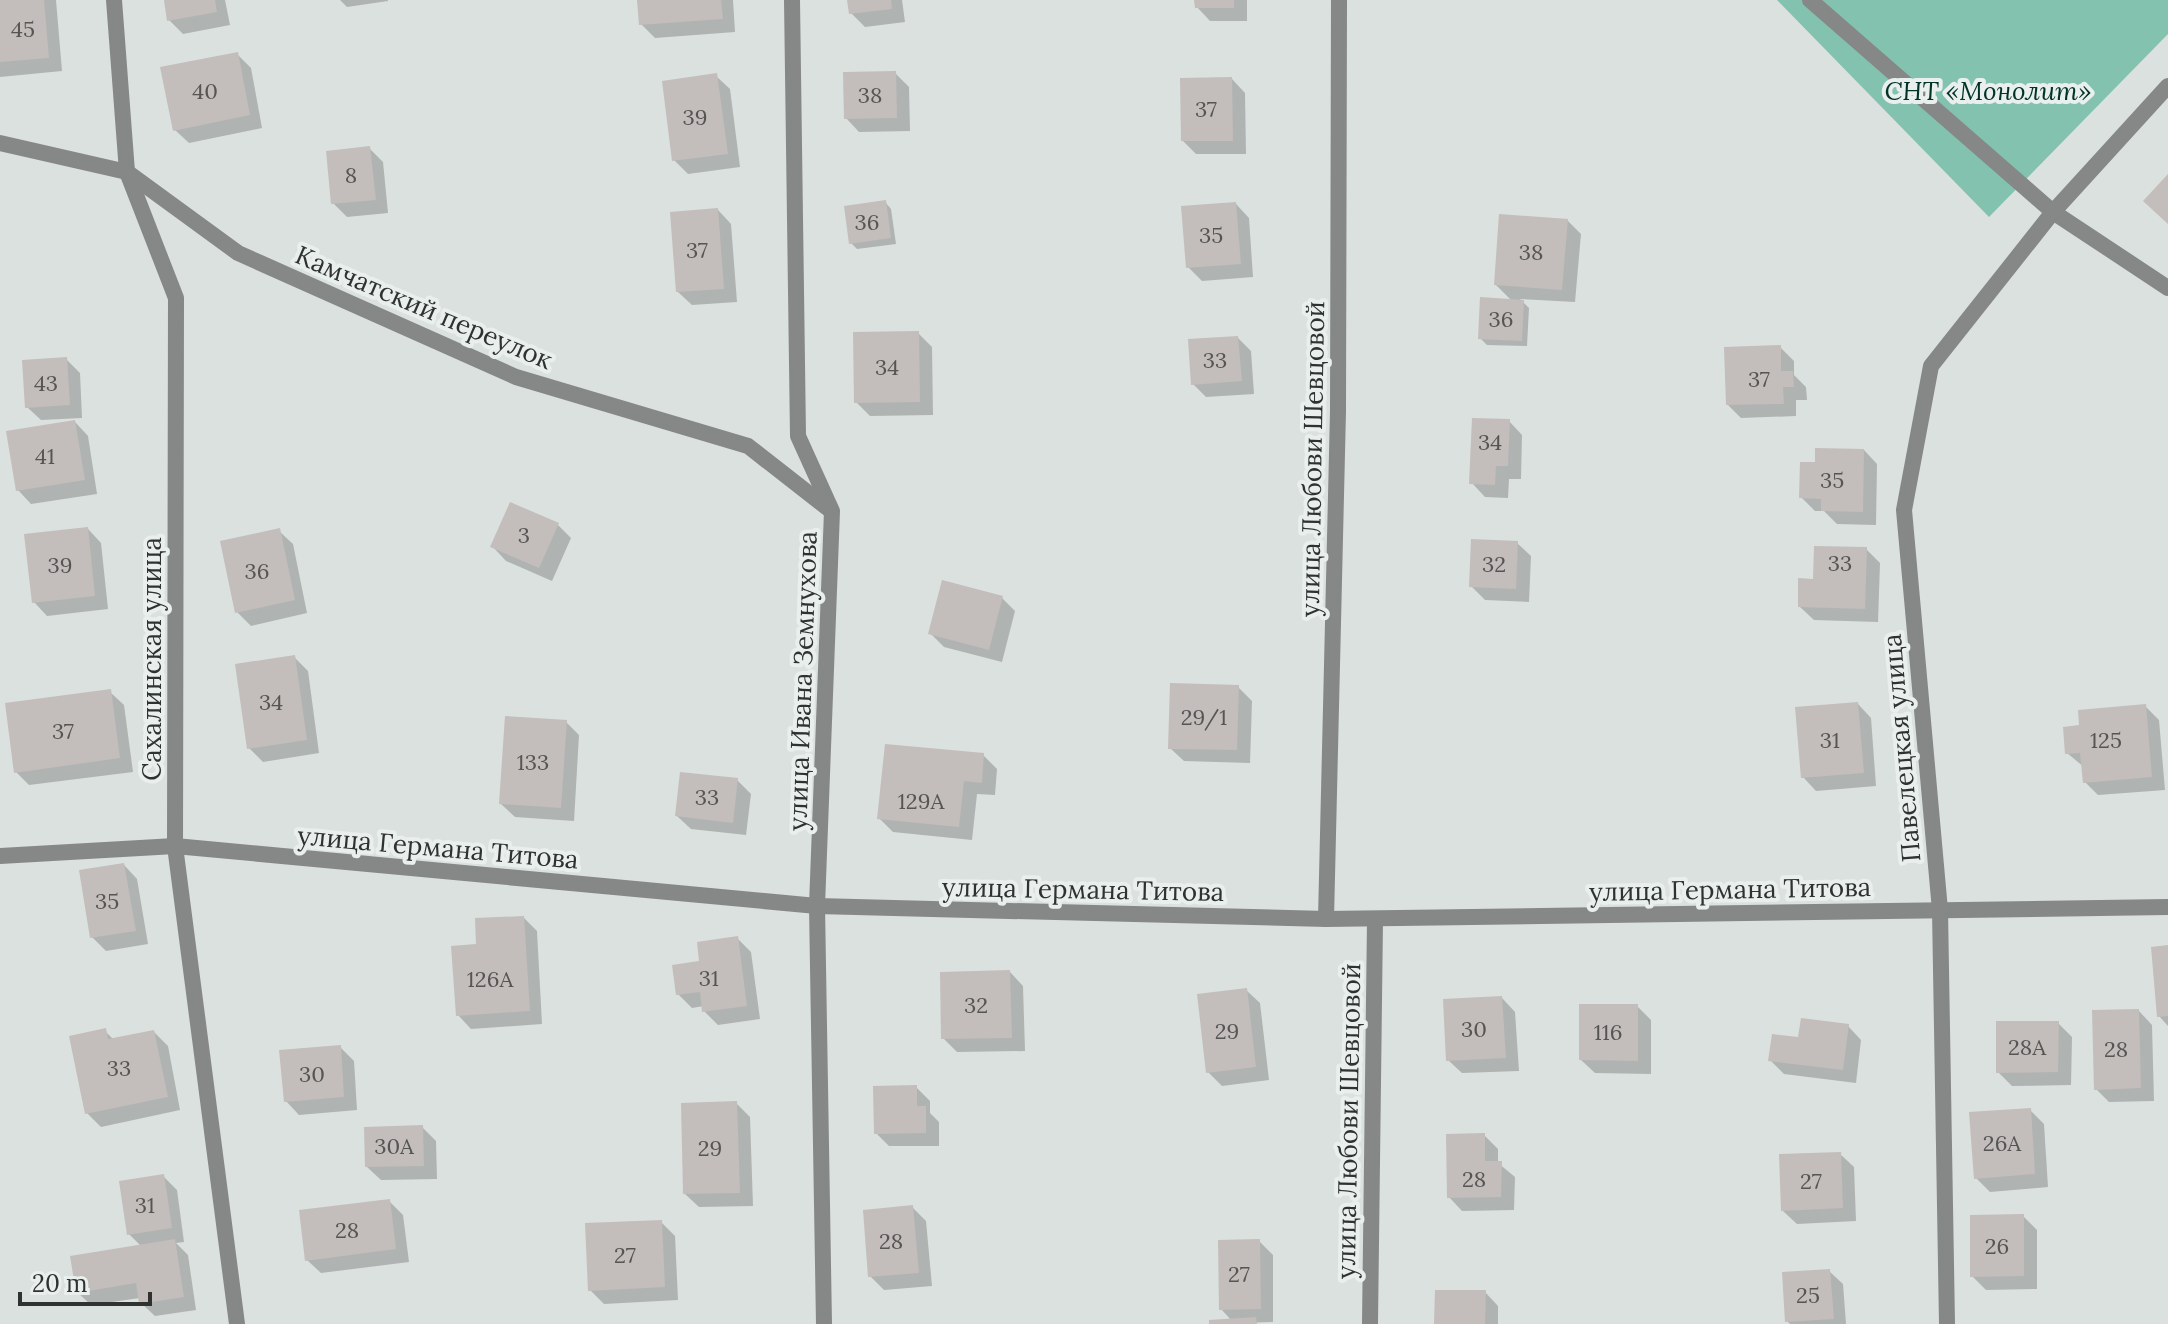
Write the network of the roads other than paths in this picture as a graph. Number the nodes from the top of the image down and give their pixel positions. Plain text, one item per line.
1 (114, 0) edge
2 (792, 0) edge
3 (1339, 0) edge
4 (1810, 0) edge
5 (2168, 86) edge
6 (0, 143) edge
7 (127, 172) junction
8 (2053, 212) junction
9 (2168, 288) edge
10 (832, 511) junction
11 (175, 846) junction
12 (0, 856) edge
13 (817, 906) junction
14 (2168, 907) edge
15 (1940, 910) junction
16 (1326, 919) junction
17 (1375, 920) junction
18 (237, 1324) edge
19 (824, 1324) edge
20 (1370, 1324) edge
21 (1947, 1324) edge

1 - 7 street, Сахалинская улица
2 - 10 street, улица Ивана Земнухова
3 - 16 street, улица Любови Шевцовой
4 - 8 street
5 - 8 street, Павелецкая улица
6 - 7 street, Камчатский переулок
7 - 10 street, Камчатский переулок
7 - 11 street, Сахалинская улица
8 - 9 street
8 - 15 street, Павелецкая улица
10 - 13 street, улица Ивана Земнухова
11 - 12 street, улица Германа Титова
11 - 13 street, улица Германа Титова
11 - 18 street, Сахалинская улица
13 - 16 street, улица Германа Титова
13 - 19 street, улица Ивана Земнухова
14 - 15 street, улица Германа Титова
15 - 17 street, улица Германа Титова
15 - 21 street, Павелецкая улица
16 - 17 street, улица Германа Титова
17 - 20 street, улица Любови Шевцовой

